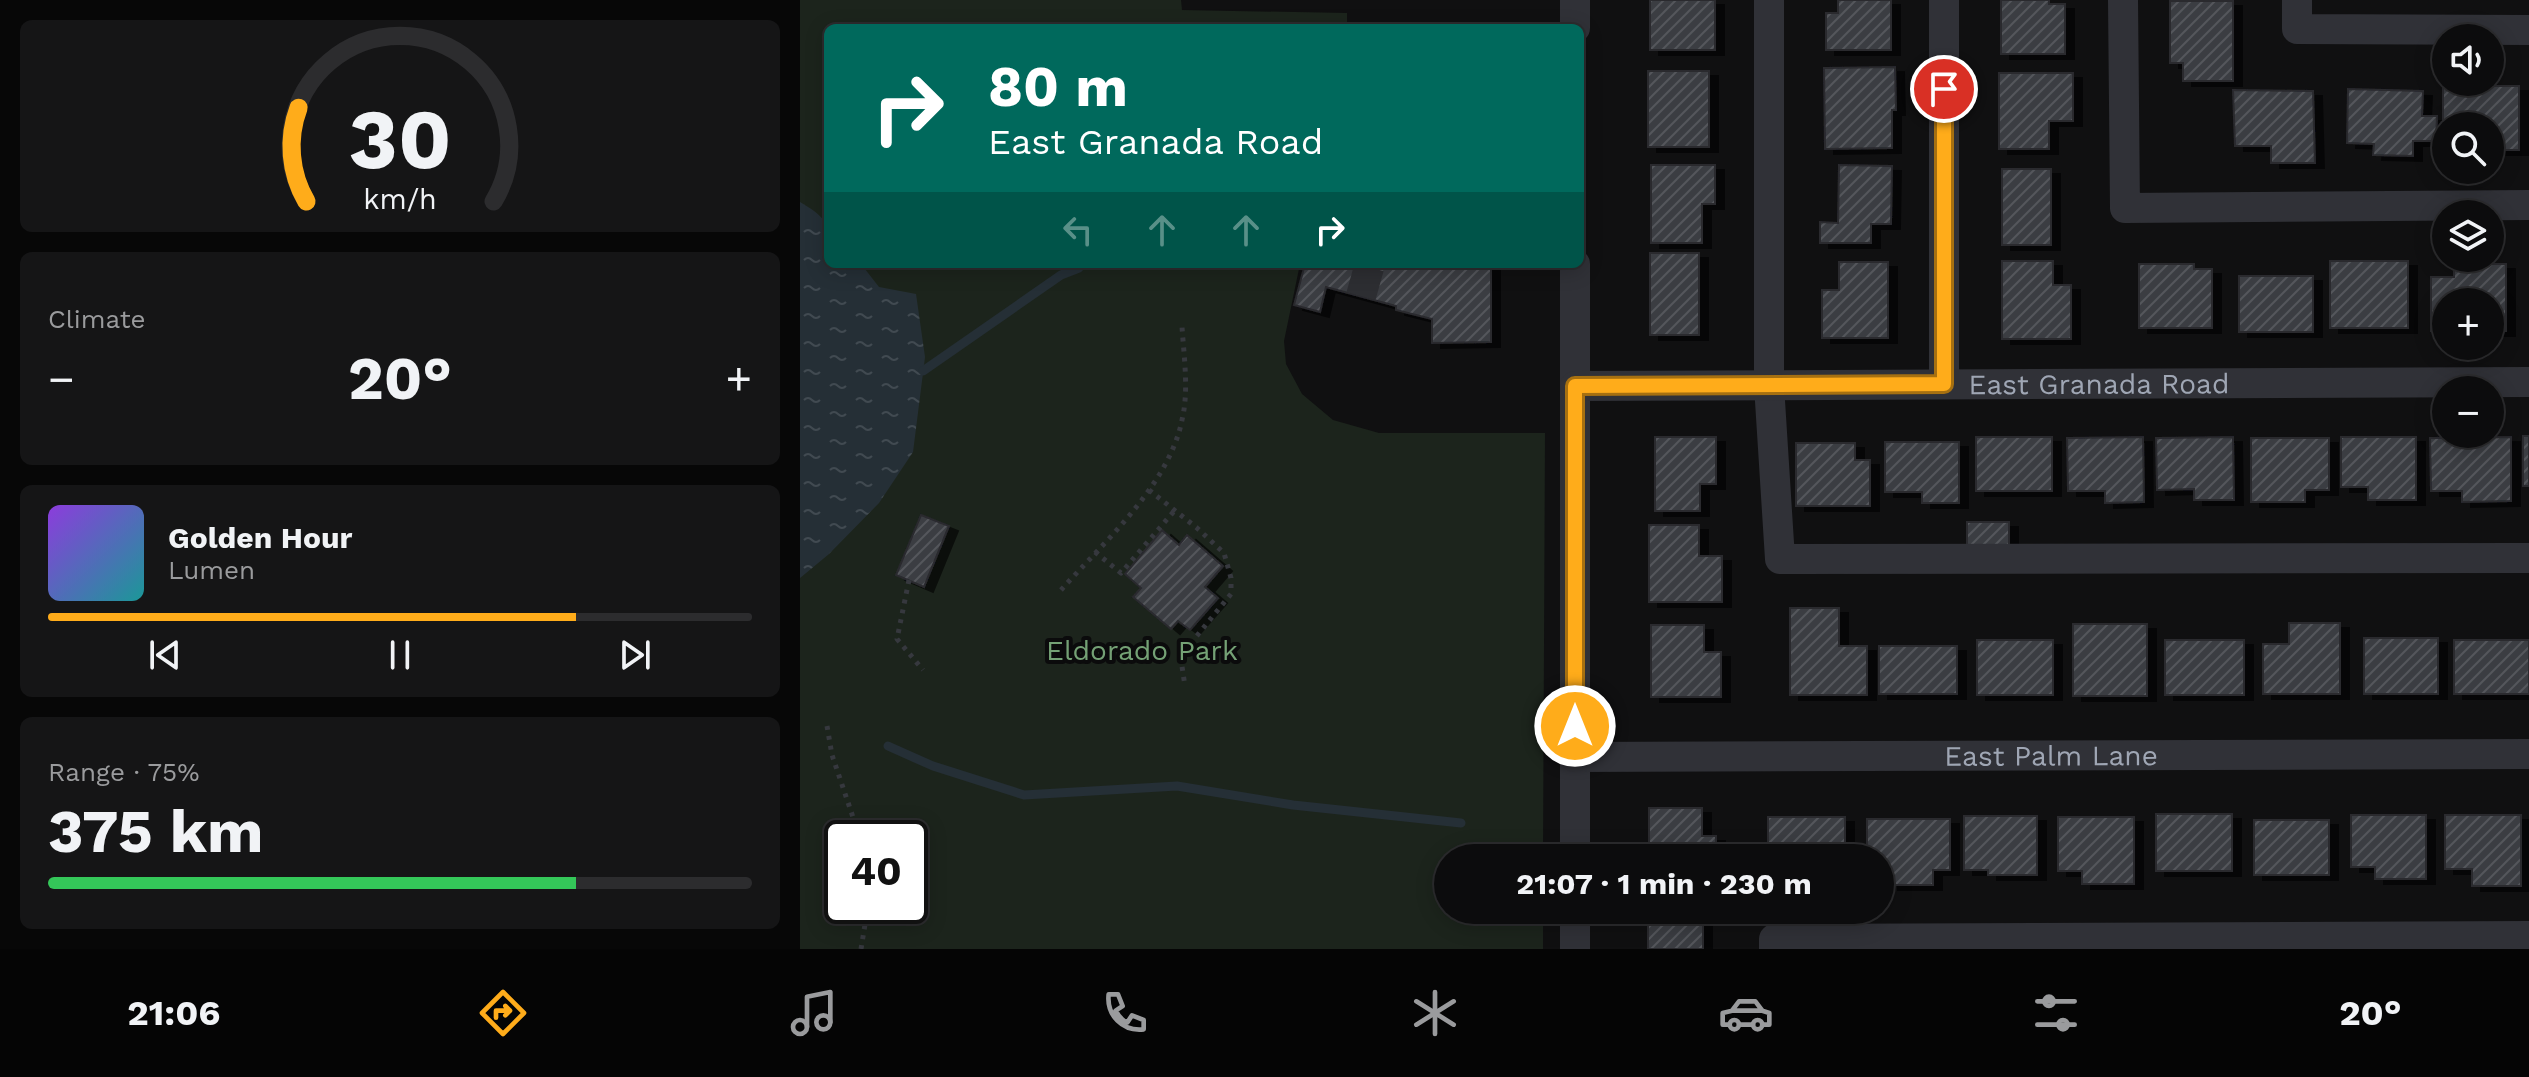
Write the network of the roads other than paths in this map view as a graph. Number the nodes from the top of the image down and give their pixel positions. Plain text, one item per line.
1 (1575, 0) edge
2 (1769, 0) edge
3 (1944, 0) edge
4 (2123, 0) edge
5 (2297, 15) edge
6 (1575, 24) edge
7 (2529, 30) edge
8 (2529, 205) edge
9 (1575, 268) edge
10 (2529, 382) edge
11 (1944, 384) junction
12 (1769, 385) junction
13 (1575, 386) junction
14 (2529, 558) edge
15 (2529, 754) edge
16 (1575, 757) junction
17 (1575, 844) edge
18 (1575, 924) edge
19 (2529, 936) edge
20 (1575, 949) edge
21 (1774, 949) edge

1 - 6 street
2 - 12 street
3 - 11 street
4 - 8 street
5 - 7 street
9 - 13 street
10 - 11 street, East Granada Road
11 - 12 street, East Granada Road
12 - 13 street, East Granada Road
12 - 14 street
13 - 16 street
15 - 16 street, East Palm Lane
16 - 17 street
18 - 20 street
19 - 21 street

